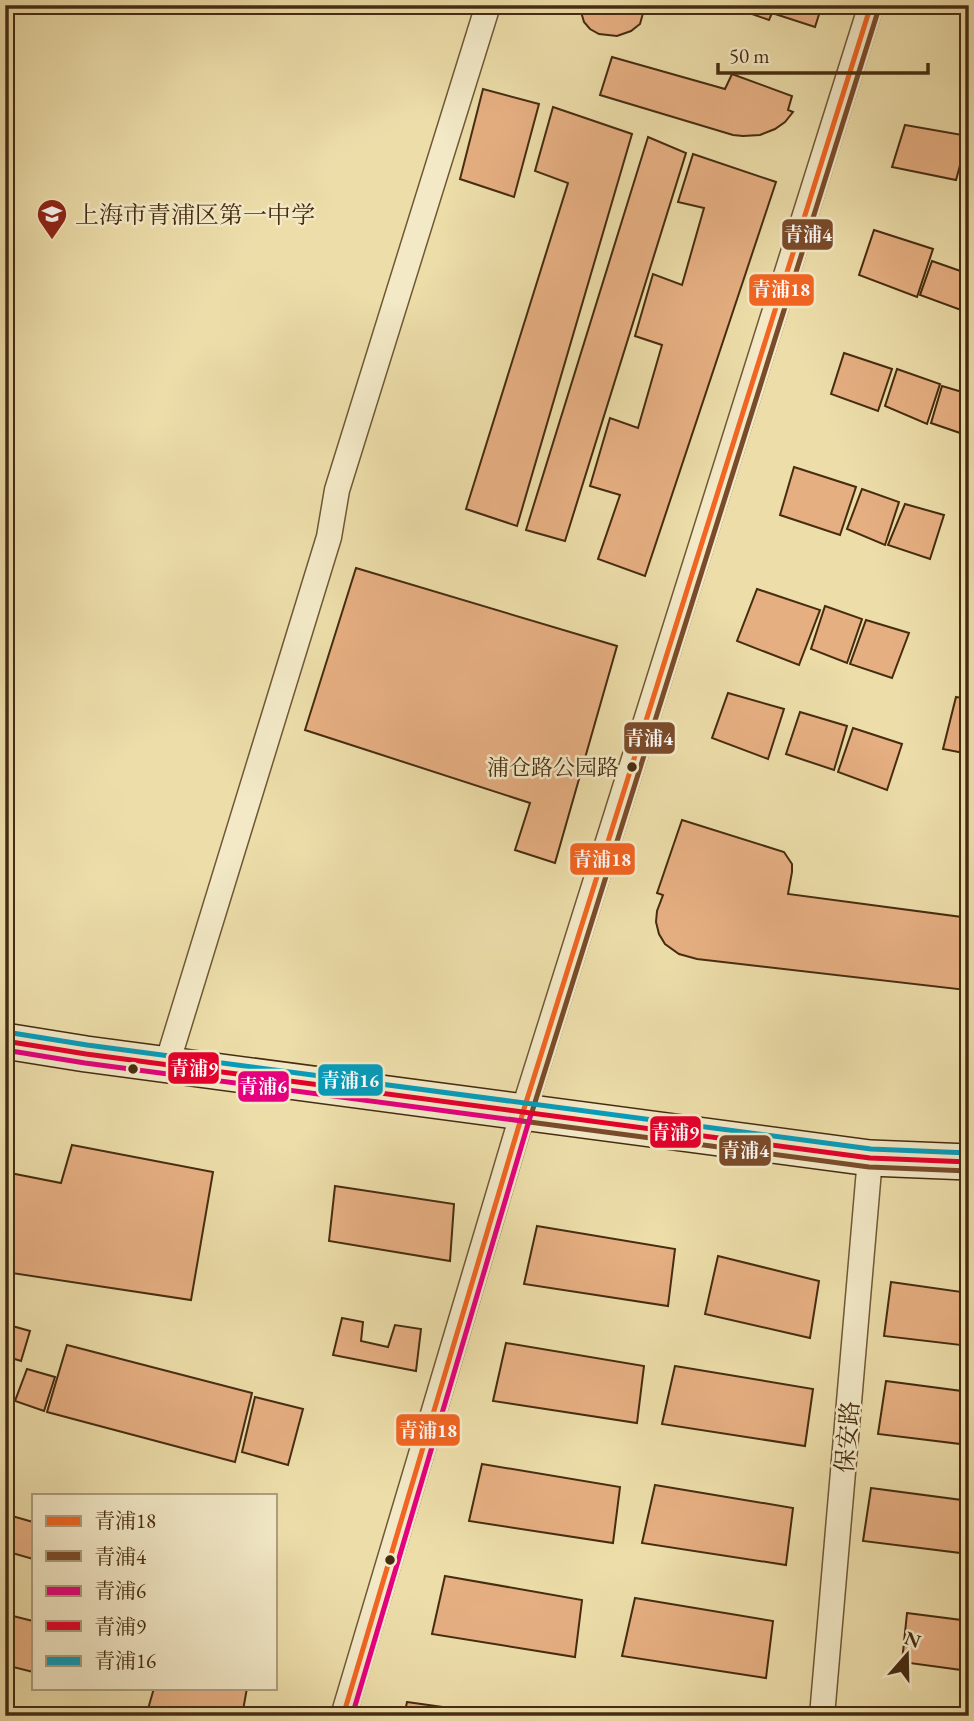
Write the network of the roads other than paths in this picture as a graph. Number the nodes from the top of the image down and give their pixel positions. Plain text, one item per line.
1 (488, 5) edge
2 (871, 5) edge
3 (5, 1041) edge
4 (167, 1064) junction
5 (523, 1112) junction
6 (870, 1158) junction
7 (969, 1162) edge
8 (343, 1716) edge
9 (822, 1716) edge

1 - 4 street
2 - 5 street
3 - 4 street
4 - 5 street
5 - 6 street
5 - 8 street
6 - 7 street
6 - 9 street, 保安路

